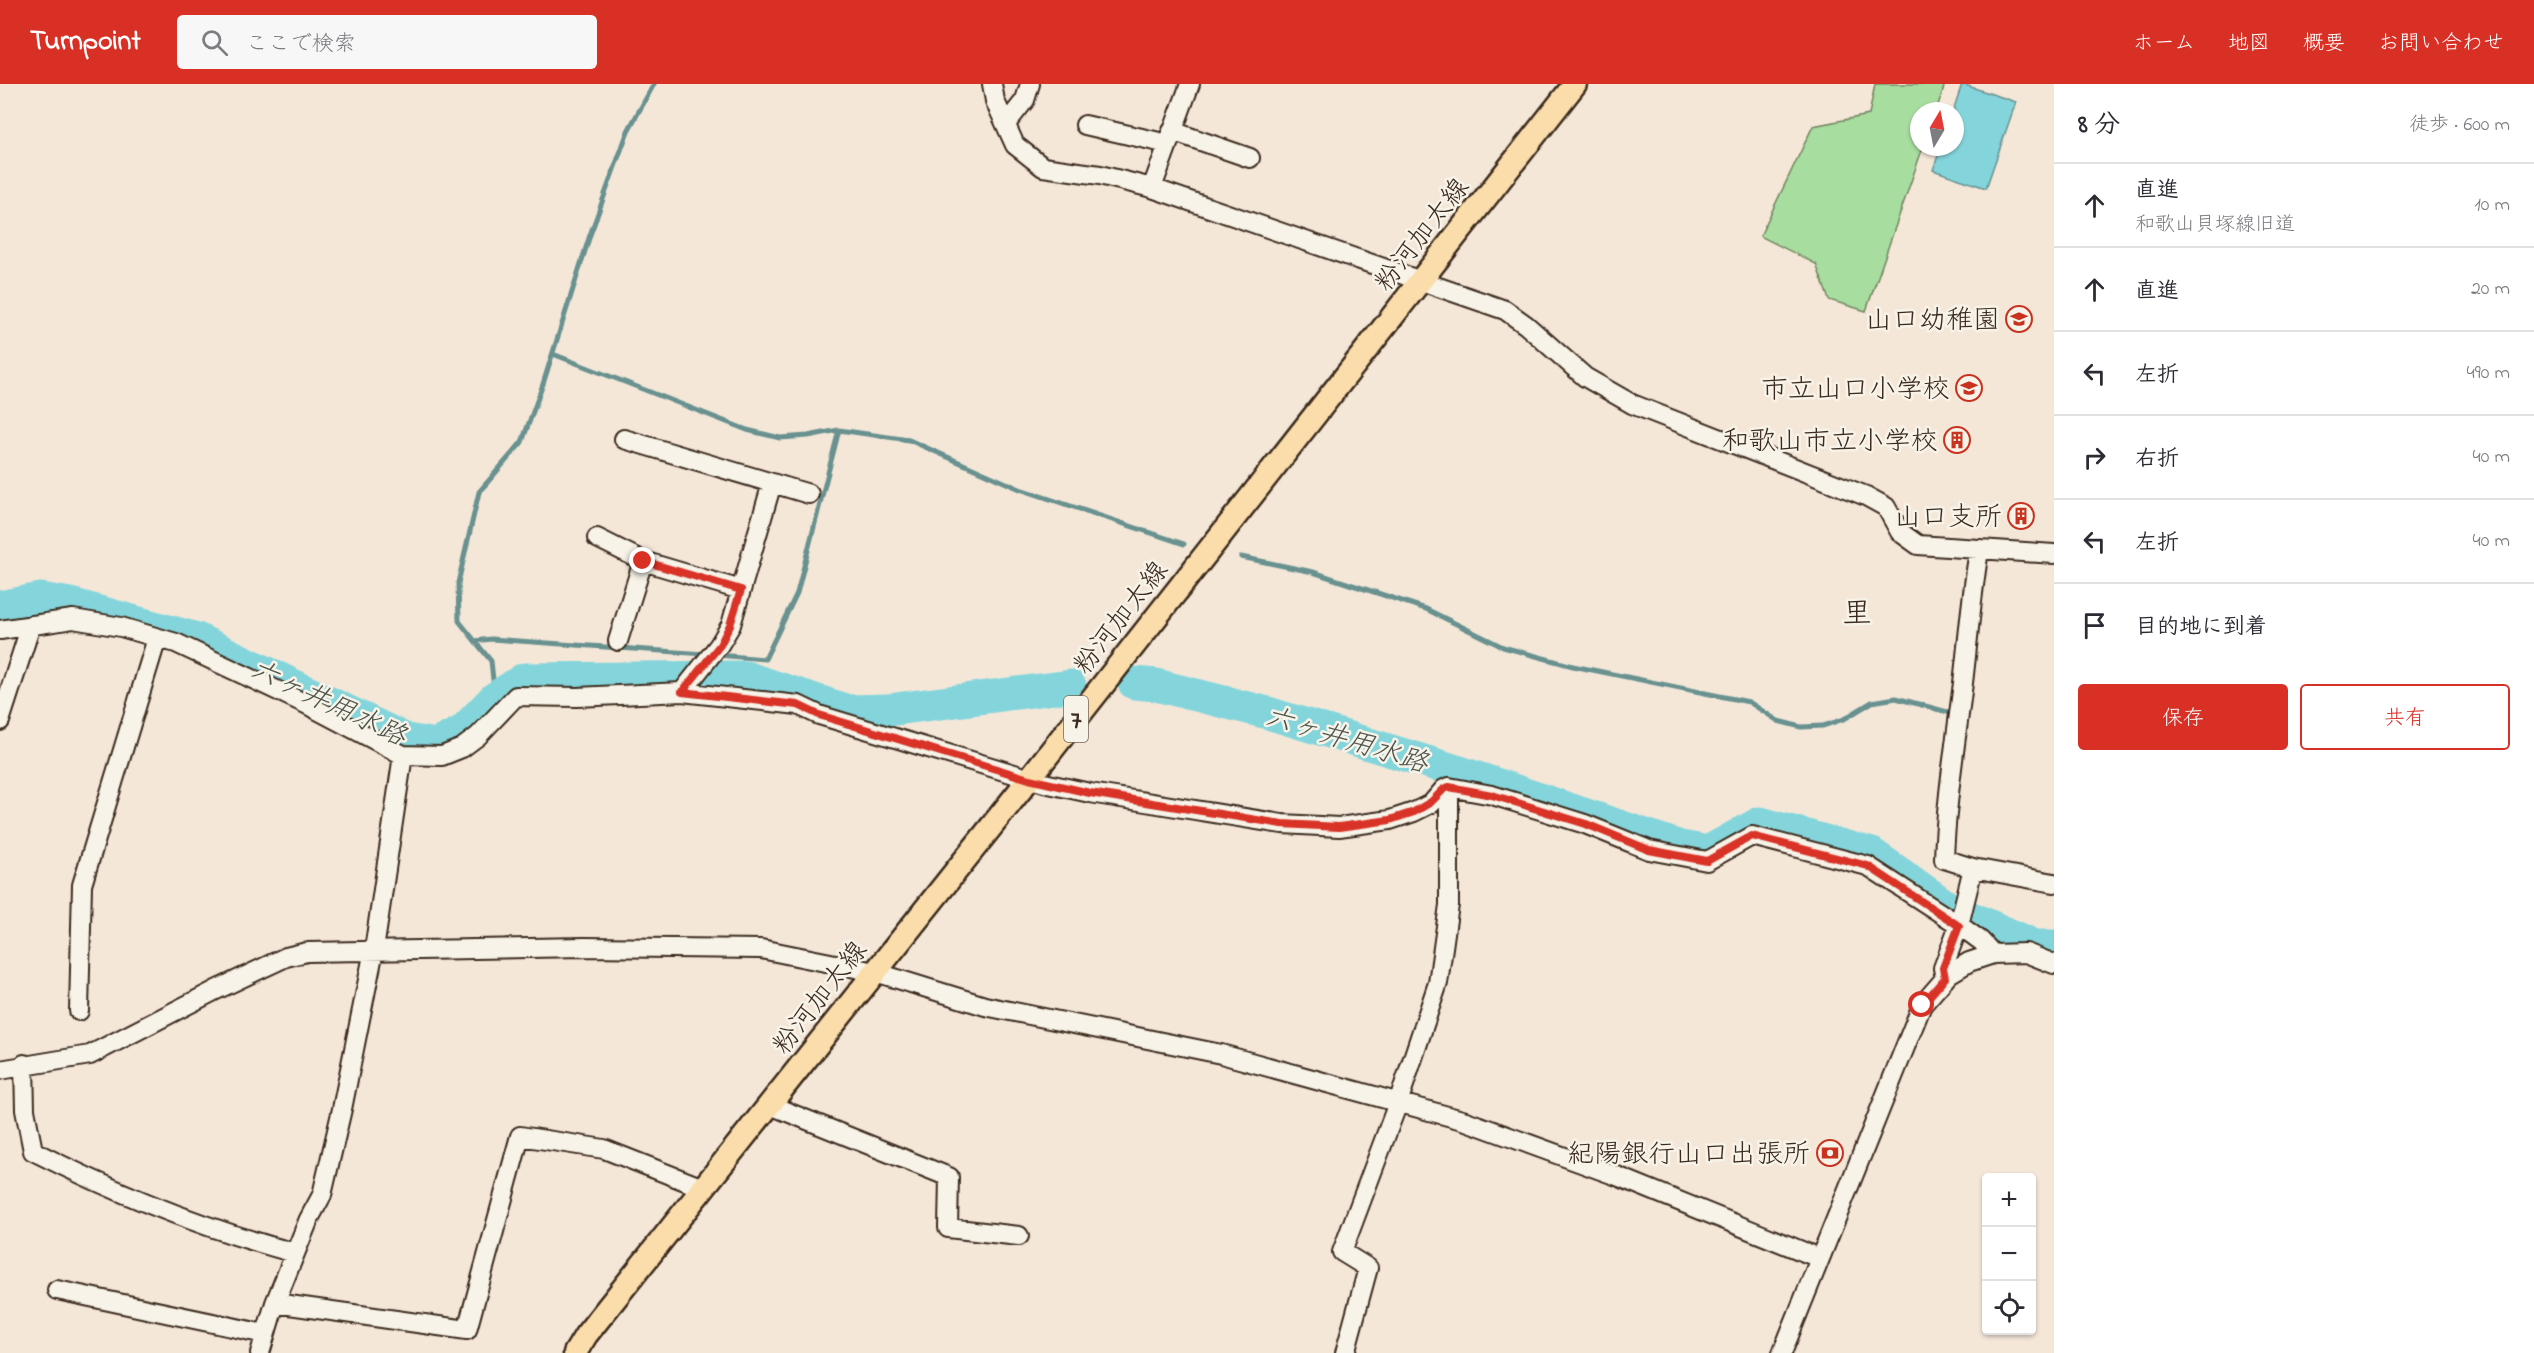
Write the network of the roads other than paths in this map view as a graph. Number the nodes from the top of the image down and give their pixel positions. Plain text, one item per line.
1 (992, 84) edge
2 (1030, 84) edge
3 (1190, 84) edge
4 (1575, 84) edge
5 (1006, 124) junction
6 (1085, 125) dead end
7 (1170, 137) junction
8 (1250, 158) dead end
9 (1152, 188) junction
10 (1422, 280) junction
11 (624, 439) dead end
12 (772, 483) junction
13 (809, 494) dead end
14 (597, 538) dead end
15 (1979, 551) junction
16 (2054, 554) edge
17 (643, 561) junction
18 (741, 590) junction
19 (31, 625) junction
20 (0, 630) edge
21 (157, 638) junction
22 (618, 641) dead end
23 (682, 692) junction
24 (0, 721) edge
25 (403, 755) junction
26 (1029, 779) junction
27 (1449, 787) junction
28 (1973, 867) junction
29 (2054, 883) edge
30 (1959, 926) junction
31 (374, 950) junction
32 (1993, 954) junction
33 (2054, 964) edge
34 (875, 972) junction
35 (1945, 978) junction
36 (79, 1011) dead end
37 (24, 1064) junction
38 (0, 1070) edge
39 (1398, 1103) junction
40 (770, 1104) junction
41 (703, 1188) junction
42 (1018, 1236) dead end
43 (295, 1253) junction
44 (1819, 1258) junction
45 (57, 1290) dead end
46 (275, 1303) junction
47 (265, 1334) junction
48 (260, 1353) edge
49 (575, 1353) edge
50 (1345, 1353) edge
51 (1782, 1353) edge

1 - 5 street
2 - 5 street
3 - 7 street
4 - 10 main road, 粉河加太線 / 7
5 - 9 street
6 - 7 street
7 - 8 street
7 - 9 street
9 - 10 street
10 - 15 street
10 - 26 main road, 粉河加太線 / 7
11 - 12 street
12 - 13 street
12 - 18 street
14 - 17 street
15 - 16 street
15 - 28 street
17 - 18 street
17 - 22 street
18 - 23 street
19 - 20 street
19 - 21 street
19 - 24 street
21 - 25 street
21 - 36 street
23 - 25 street
23 - 26 street
25 - 31 street
26 - 27 street
26 - 34 main road, 粉河加太線 / 7
27 - 30 street
27 - 39 street
28 - 29 street
28 - 30 street
30 - 32 street
30 - 35 street
31 - 34 street
31 - 37 street
31 - 43 street
32 - 33 street
32 - 35 street
34 - 39 street
34 - 40 main road, 粉河加太線 / 7
35 - 44 street
37 - 38 street
37 - 43 street
39 - 44 street
39 - 50 street
40 - 41 main road, 粉河加太線 / 7
40 - 42 street
41 - 46 street
41 - 49 main road, 粉河加太線 / 7
43 - 46 street
44 - 51 street
45 - 47 street
46 - 47 street
47 - 48 street

